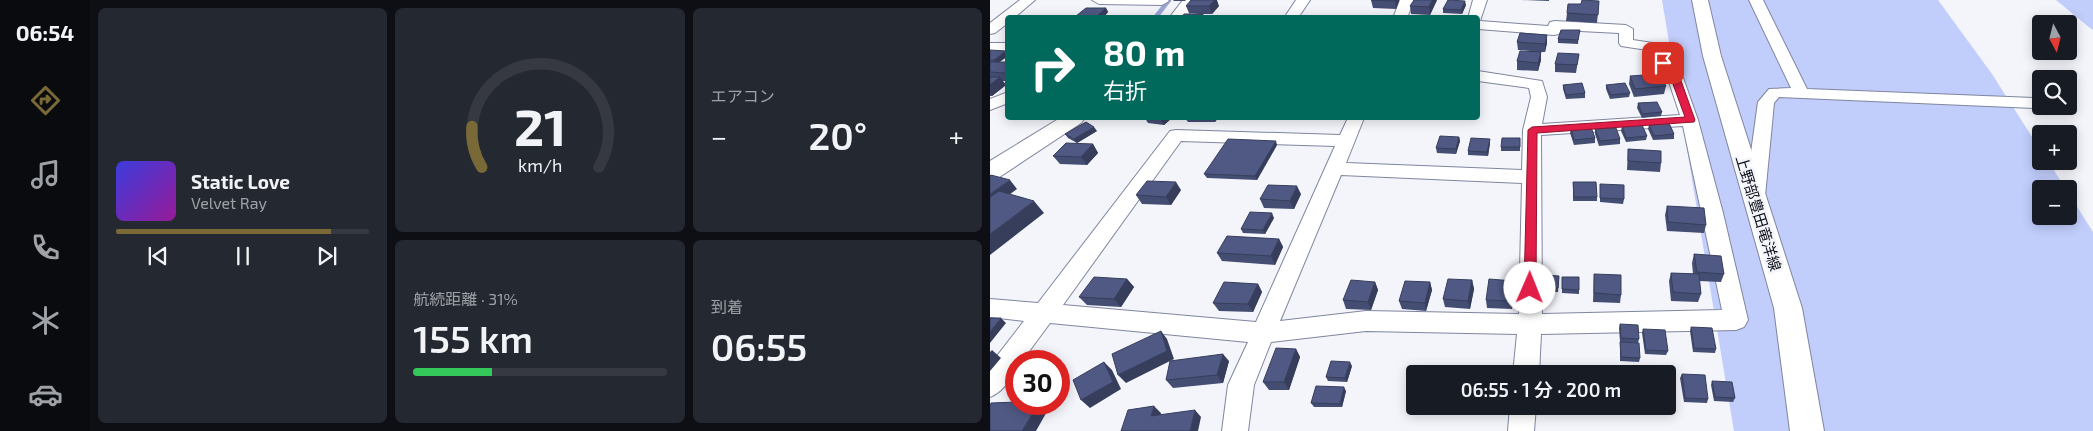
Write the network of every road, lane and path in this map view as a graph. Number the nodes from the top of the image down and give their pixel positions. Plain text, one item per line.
1 (1028, 0) edge
2 (1099, 0) edge
3 (1162, 0) edge
4 (1192, 0) edge
5 (1304, 0) edge
6 (1407, 0) edge
7 (1480, 0) edge
8 (1700, 0) edge
9 (1756, 0) edge
10 (1154, 12) dead end
11 (1009, 15) edge
12 (1180, 15) edge
13 (1293, 15) edge
14 (1401, 15) edge
15 (1475, 15) edge
16 (1005, 18) edge
17 (1480, 26) edge
18 (990, 30) edge
19 (990, 47) edge
20 (1005, 47) edge
21 (1480, 76) edge
22 (1801, 94) junction
23 (1005, 98) edge
24 (2032, 104) edge
25 (990, 105) edge
26 (1071, 120) edge
27 (1355, 120) edge
28 (1690, 120) junction
29 (1532, 130) junction
30 (1346, 141) junction
31 (1334, 169) junction
32 (990, 172) edge
33 (1531, 177) junction
34 (1755, 200) junction
35 (990, 308) edge
36 (1045, 313) junction
37 (1530, 324) junction
38 (1264, 333) junction
39 (1527, 365) edge
40 (990, 385) edge
41 (1522, 415) edge
42 (1807, 430) edge
43 (1235, 431) edge
44 (1521, 431) edge

1 - 11 street
2 - 3 street
3 - 10 street
4 - 12 main road
5 - 13 street
6 - 14 street
7 - 15 street
8 - 34 main road, 上野部豊田竜洋線
9 - 22 street
16 - 18 street
17 - 28 street
19 - 20 street
21 - 29 street
22 - 24 street
22 - 34 street
23 - 25 street
26 - 32 main road
27 - 30 street
28 - 29 street
28 - 37 street
29 - 33 street
30 - 31 street
30 - 36 street
31 - 33 street
31 - 38 street
33 - 37 street
34 - 42 main road, 上野部豊田竜洋線
35 - 36 street
36 - 38 street
36 - 40 street
37 - 38 street
37 - 39 street
38 - 43 street
41 - 44 street

